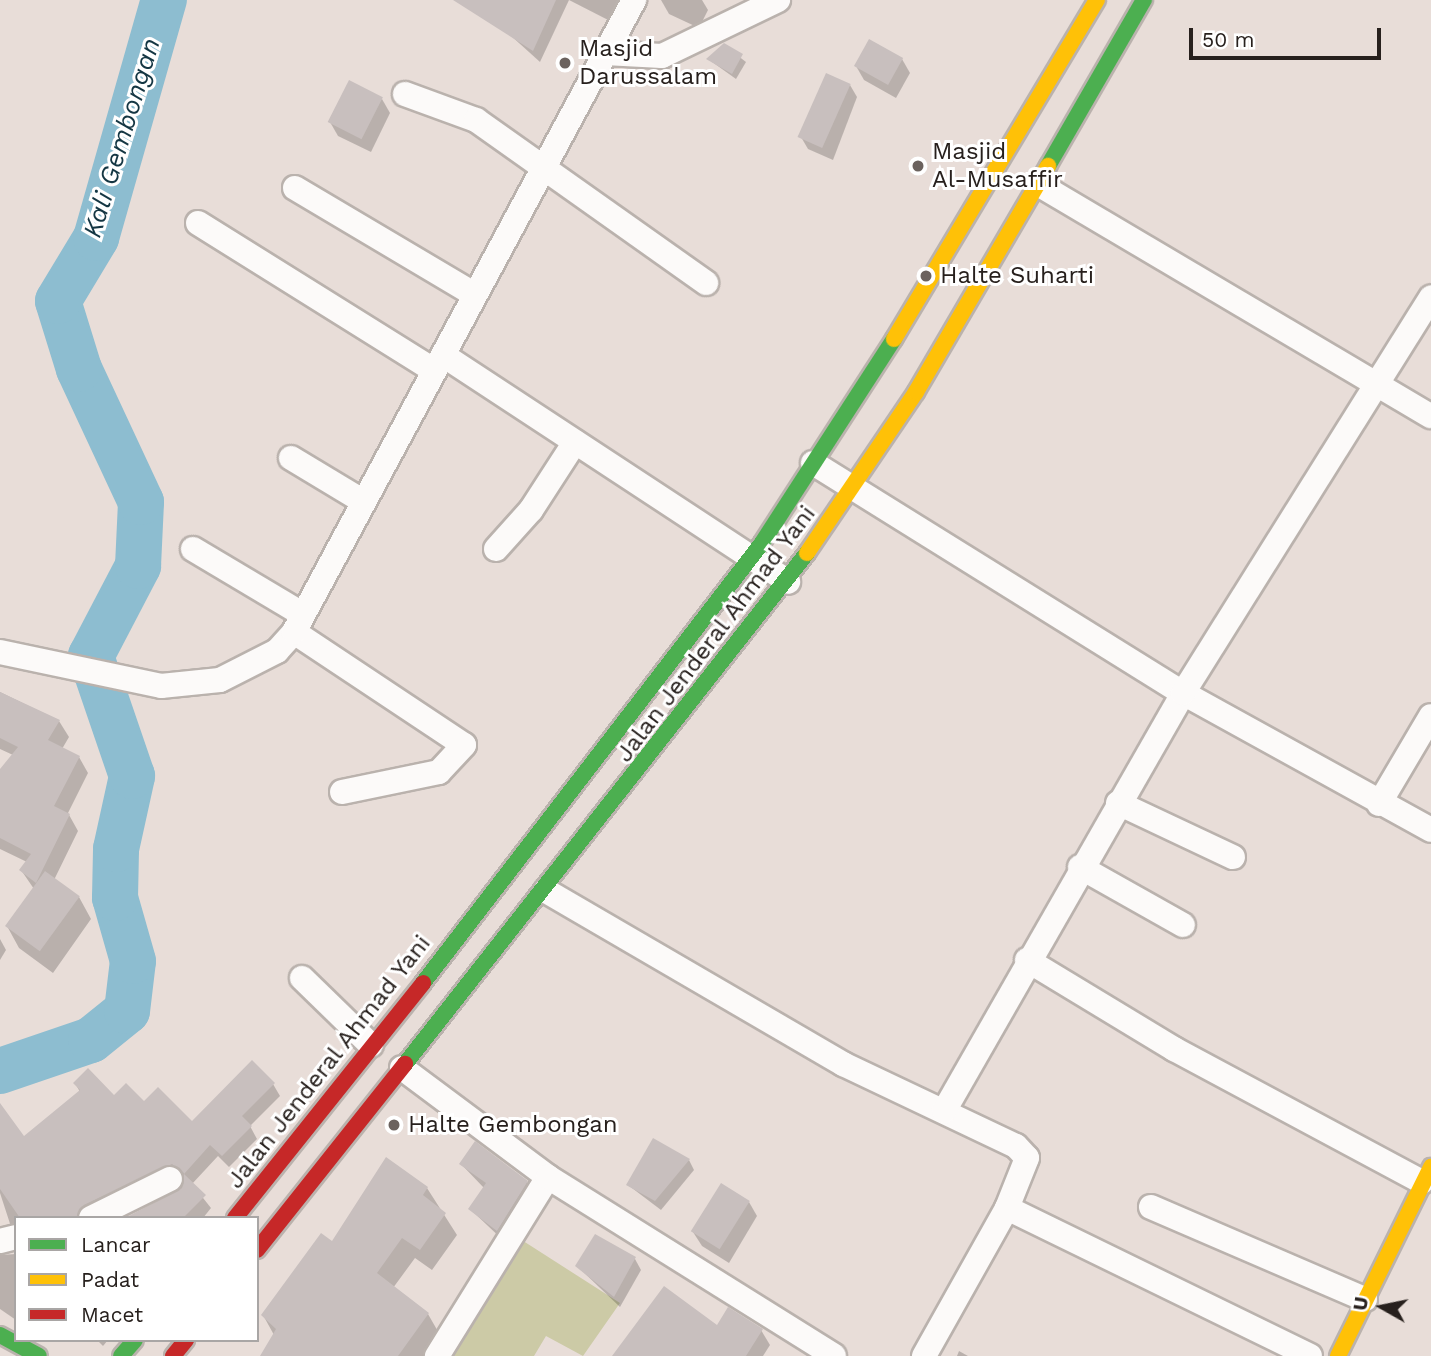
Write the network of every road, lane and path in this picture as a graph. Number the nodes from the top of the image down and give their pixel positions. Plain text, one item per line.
1 (634, 0) edge
2 (778, 0) edge
3 (1097, 0) edge
4 (1144, 0) edge
5 (605, 52) junction
6 (405, 94) dead end
7 (545, 164) junction
8 (1038, 184) junction
9 (295, 188) dead end
10 (198, 223) dead end
11 (706, 283) dead end
12 (472, 293) junction
13 (1430, 302) edge
14 (438, 362) junction
15 (1376, 380) junction
16 (1431, 416) edge
17 (575, 442) junction
18 (291, 458) dead end
19 (814, 463) junction
20 (854, 489) junction
21 (361, 500) junction
22 (193, 549) dead end
23 (496, 549) dead end
24 (752, 557) junction
25 (788, 582) junction
26 (298, 623) junction
27 (0, 652) edge
28 (1183, 693) junction
29 (1431, 716) edge
30 (342, 792) dead end
31 (1118, 803) junction
32 (1379, 804) junction
33 (1431, 830) edge
34 (1233, 857) dead end
35 (1080, 867) junction
36 (546, 891) junction
37 (1183, 925) dead end
38 (1027, 960) junction
39 (302, 978) dead end
40 (371, 1045) junction
41 (402, 1068) junction
42 (944, 1111) junction
43 (1427, 1174) edge
44 (548, 1177) junction
45 (170, 1179) dead end
46 (1151, 1207) dead end
47 (1007, 1208) junction
48 (95, 1216) edge
49 (237, 1216) edge
50 (259, 1247) edge
51 (1365, 1298) junction
52 (0, 1335) edge
53 (133, 1342) edge
54 (184, 1342) edge
55 (39, 1356) edge
56 (121, 1356) edge
57 (173, 1356) edge
58 (437, 1356) edge
59 (834, 1356) edge
60 (924, 1356) edge
61 (1310, 1356) edge
62 (1338, 1356) edge

1 - 5 street
2 - 5 street
3 - 19 main road, Jalan Jenderal Ahmad Yani
4 - 8 main road, Jalan Jenderal Ahmad Yani
5 - 7 street
6 - 7 street
7 - 11 street
7 - 12 street
8 - 15 street
8 - 20 main road, Jalan Jenderal Ahmad Yani
9 - 12 street
10 - 14 street
12 - 14 street
13 - 15 street
14 - 17 street
14 - 21 street
15 - 16 street
15 - 28 street
17 - 23 street
17 - 24 street
18 - 21 street
19 - 20 street
19 - 24 main road, Jalan Jenderal Ahmad Yani
20 - 25 main road, Jalan Jenderal Ahmad Yani
20 - 28 street
21 - 26 street
22 - 26 street
24 - 25 street
24 - 40 main road, Jalan Jenderal Ahmad Yani
25 - 36 main road, Jalan Jenderal Ahmad Yani
26 - 27 street
26 - 30 street
28 - 31 street
28 - 32 street
29 - 32 street
31 - 34 street
31 - 35 street
32 - 33 street
35 - 37 street
35 - 38 street
36 - 41 main road, Jalan Jenderal Ahmad Yani
36 - 42 street
38 - 42 street
38 - 43 street
39 - 40 street
40 - 49 main road, Jalan Jenderal Ahmad Yani
41 - 44 street
41 - 50 main road, Jalan Jenderal Ahmad Yani
42 - 47 street
43 - 51 main road
44 - 58 street
44 - 59 street
45 - 48 street
46 - 51 street
47 - 60 street
47 - 61 street
51 - 62 main road
52 - 55 main road
53 - 56 main road
54 - 57 main road

